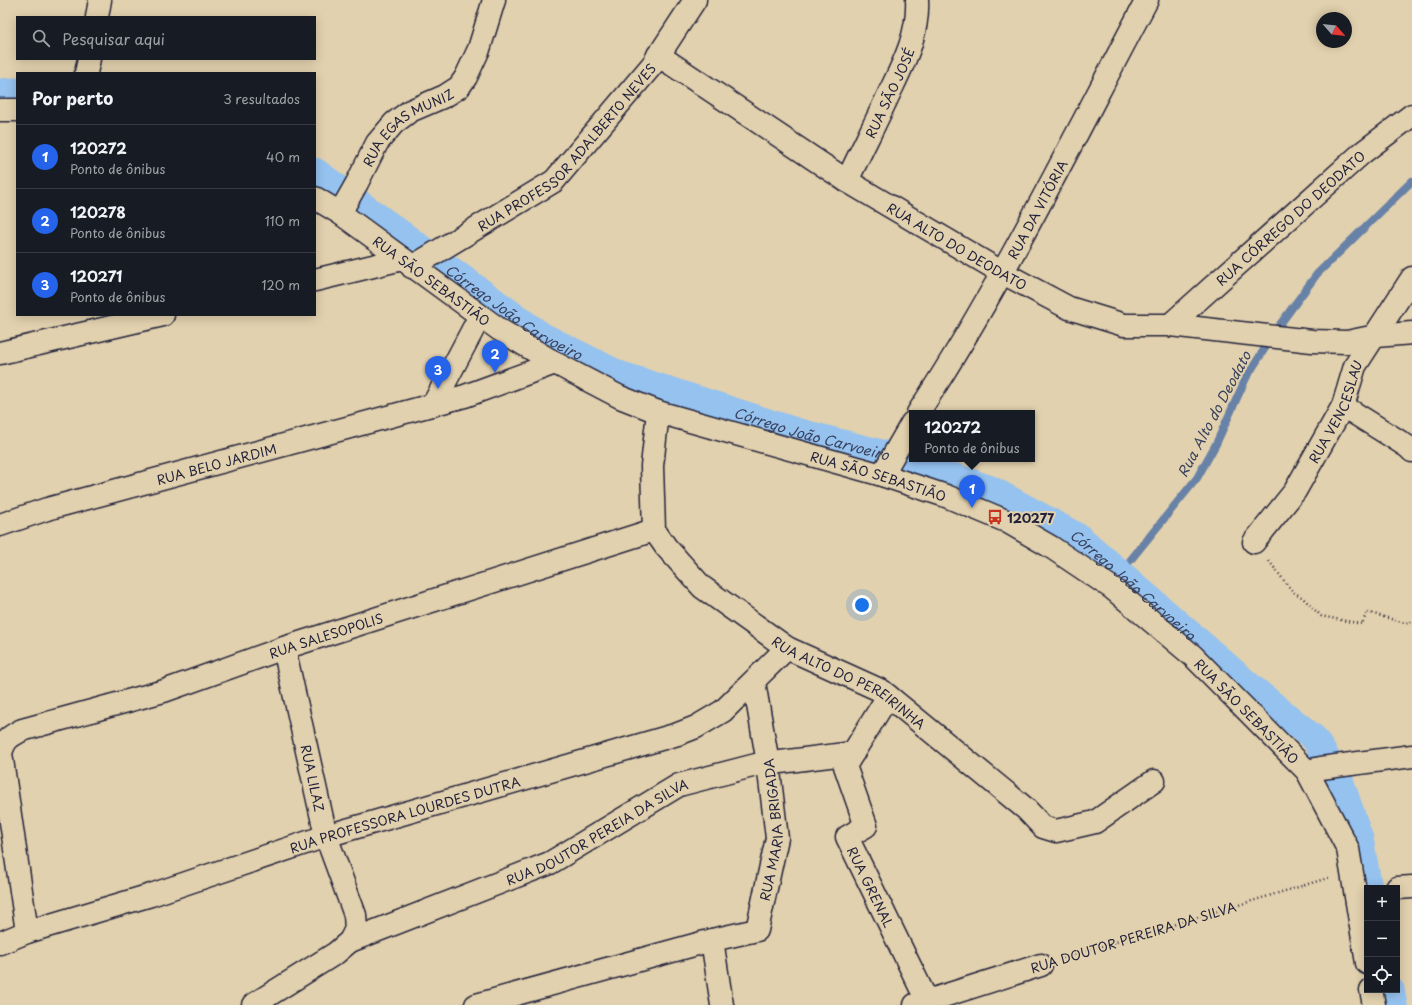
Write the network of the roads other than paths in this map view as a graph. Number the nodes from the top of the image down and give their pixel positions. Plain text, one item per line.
1 (100, 0) edge
2 (494, 0) edge
3 (694, 0) edge
4 (917, 0) edge
5 (1147, 0) edge
6 (97, 16) edge
7 (658, 55) junction
8 (0, 110) edge
9 (16, 110) edge
10 (1412, 115) edge
11 (847, 181) junction
12 (316, 198) edge
13 (343, 208) junction
14 (407, 263) junction
15 (1003, 273) junction
16 (1412, 278) edge
17 (316, 280) edge
18 (159, 316) edge
19 (480, 316) junction
20 (1170, 325) junction
21 (1412, 333) edge
22 (1376, 336) junction
23 (0, 353) edge
24 (555, 363) junction
25 (433, 404) junction
26 (1343, 406) junction
27 (920, 410) edge
28 (658, 412) junction
29 (909, 428) edge
30 (1412, 451) edge
31 (888, 463) junction
32 (0, 525) edge
33 (654, 530) junction
34 (1254, 542) road end
35 (284, 648) junction
36 (787, 648) junction
37 (754, 682) junction
38 (888, 696) junction
39 (853, 753) junction
40 (1412, 756) edge
41 (768, 763) junction
42 (1314, 769) junction
43 (1154, 781) dead end
44 (326, 836) junction
45 (1412, 887) edge
46 (1400, 888) edge
47 (1362, 892) edge
48 (27, 932) junction
49 (353, 935) junction
50 (712, 940) junction
51 (0, 943) edge
52 (1367, 957) edge
53 (1041, 965) road end
54 (1372, 993) edge
55 (260, 1003) edge
56 (921, 1003) edge
57 (476, 1005) edge
58 (722, 1005) edge
59 (1374, 1005) edge

1 - 6 street
2 - 13 street, RUA EGAS MUNIZ
3 - 7 street, RUA PROFESSOR ADALBERTO NEVES
4 - 11 street, RUA SÃO JOSÉ
5 - 15 street, RUA DA VITÓRIA
7 - 11 street, RUA ALTO DO DEODATO
7 - 14 street, RUA PROFESSOR ADALBERTO NEVES
8 - 9 street
10 - 20 street, RUA CÓRREGO DO DEODATO
11 - 15 street, RUA ALTO DO DEODATO
12 - 13 street, RUA SÃO SEBASTIÃO
13 - 14 street, RUA SÃO SEBASTIÃO
14 - 17 street, RUA PROFESSOR ADALBERTO NEVES
14 - 19 street, RUA SÃO SEBASTIÃO
15 - 20 street, RUA ALTO DO DEODATO
15 - 27 street, RUA DA VITÓRIA
16 - 22 street, RUA VENCESLAU
18 - 23 street
19 - 24 street, RUA SÃO SEBASTIÃO
19 - 25 street
20 - 22 street, RUA ALTO DO DEODATO
21 - 22 street, RUA ALTO DO DEODATO
22 - 26 street, RUA VENCESLAU
24 - 25 street, RUA BELO JARDIM
24 - 28 street, RUA SÃO SEBASTIÃO
25 - 32 street, RUA BELO JARDIM
26 - 30 street
26 - 34 street, RUA VENCESLAU
28 - 31 street, RUA SÃO SEBASTIÃO
28 - 33 street
29 - 31 street
31 - 42 street, RUA SÃO SEBASTIÃO
33 - 35 street, RUA SALESOPOLIS
33 - 36 street, RUA ALTO DO PEREIRINHA
35 - 44 street, RUA LILAZ
35 - 48 street, RUA SALESOPOLIS
36 - 37 street, RUA PROFESSORA LOURDES DUTRA
36 - 38 street, RUA ALTO DO PEREIRINHA
37 - 41 street, RUA MARIA BRIGADA
37 - 44 street, RUA PROFESSORA LOURDES DUTRA
38 - 39 street, RUA GRENAL
38 - 43 street, RUA ALTO DO PEREIRINHA
39 - 41 street, RUA DOUTOR PEREIA DA SILVA
39 - 56 street, RUA GRENAL
40 - 42 street
41 - 49 street, RUA DOUTOR PEREIA DA SILVA
41 - 50 street, RUA MARIA BRIGADA
42 - 47 street, RUA SÃO SEBASTIÃO
44 - 48 street, RUA PROFESSORA LOURDES DUTRA
44 - 49 street, RUA LILAZ
45 - 46 street
47 - 52 street, RUA SÃO SEBASTIÃO
48 - 51 street, RUA PROFESSORA LOURDES DUTRA
49 - 55 street
50 - 57 street
50 - 58 street
53 - 56 street, RUA DOUTOR PEREIRA DA SILVA
54 - 59 street

